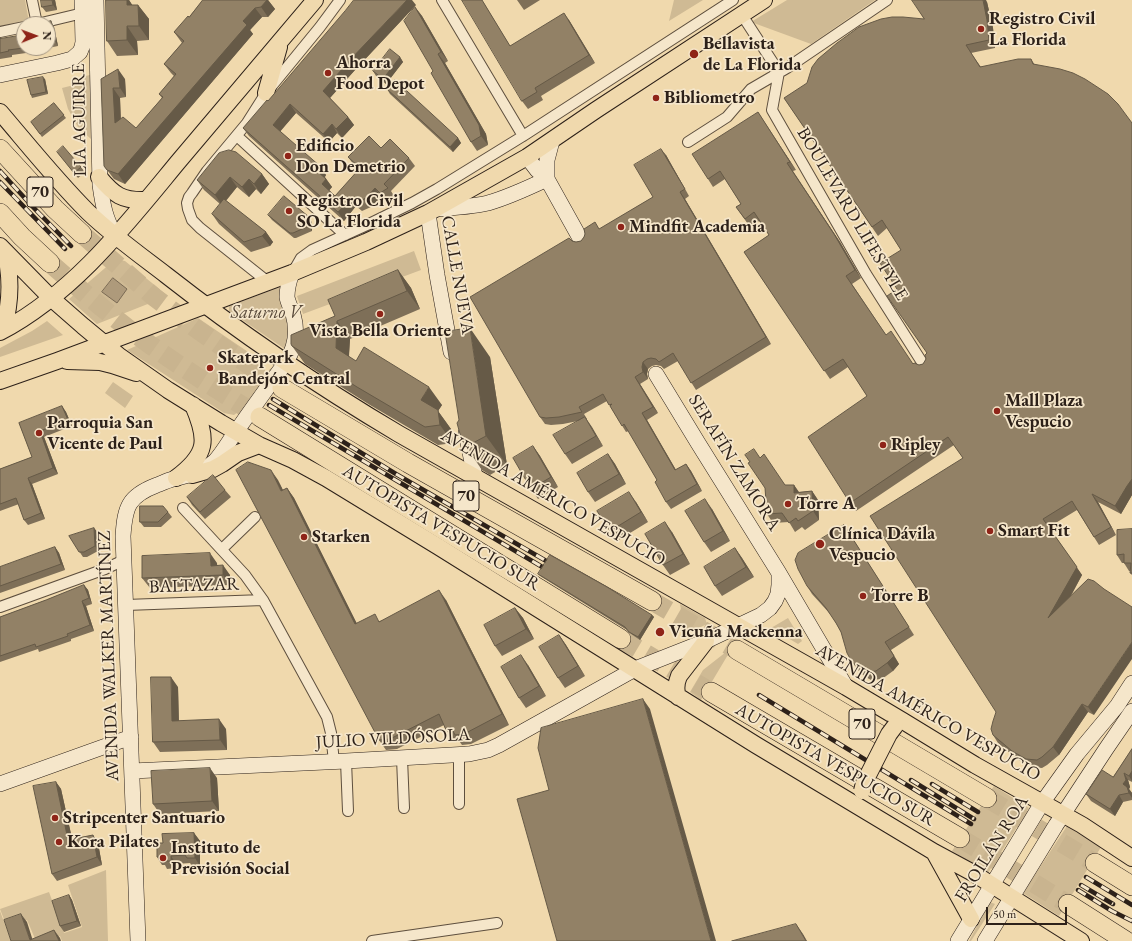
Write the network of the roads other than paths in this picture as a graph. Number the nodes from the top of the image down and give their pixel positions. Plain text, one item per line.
1 (32, 0) edge
2 (96, 0) edge
3 (315, 0) edge
4 (340, 0) edge
5 (442, 0) edge
6 (733, 0) edge
7 (887, 0) edge
8 (758, 2) edge
9 (83, 6) edge
10 (742, 15) junction
11 (35, 16) edge
12 (56, 17) edge
13 (16, 29) edge
14 (0, 32) edge
15 (283, 38) junction
16 (779, 72) junction
17 (0, 75) edge
18 (266, 93) junction
19 (0, 112) edge
20 (237, 136) junction
21 (523, 136) junction
22 (552, 141) junction
23 (688, 142) dead end
24 (0, 149) edge
25 (528, 156) junction
26 (99, 177) junction
27 (547, 179) junction
28 (420, 199) junction
29 (146, 200) junction
30 (432, 211) junction
31 (0, 213) edge
32 (82, 234) tunnel mouth
33 (345, 235) junction
34 (115, 236) junction
35 (581, 240) edge
36 (2, 249) edge
37 (50, 263) tunnel mouth
38 (292, 273) junction
39 (268, 282) junction
40 (51, 298) junction
41 (206, 306) junction
42 (1, 331) edge
43 (104, 344) junction
44 (57, 361) junction
45 (286, 362) junction
46 (453, 364) edge
47 (925, 367) edge
48 (656, 374) dead end
49 (148, 376) junction
50 (0, 382) edge
51 (282, 388) tunnel mouth
52 (193, 406) junction
53 (260, 418) tunnel mouth
54 (463, 418) edge
55 (236, 432) junction
56 (259, 445) junction
57 (192, 475) junction
58 (475, 477) junction
59 (176, 478) junction
60 (183, 508) dead end
61 (254, 518) edge
62 (222, 549) junction
63 (124, 560) junction
64 (779, 573) junction
65 (263, 600) junction
66 (652, 601) tunnel mouth
67 (126, 605) junction
68 (0, 607) edge
69 (737, 626) junction
70 (621, 640) tunnel mouth
71 (706, 641) junction
72 (737, 650) tunnel mouth
73 (635, 669) junction
74 (1132, 682) edge
75 (846, 687) junction
76 (711, 692) tunnel mouth
77 (678, 697) junction
78 (1132, 711) edge
79 (899, 723) junction
80 (131, 737) junction
81 (459, 755) junction
82 (402, 758) junction
83 (340, 762) junction
84 (132, 771) junction
85 (0, 784) edge
86 (987, 798) tunnel mouth
87 (459, 804) dead end
88 (1042, 804) junction
89 (404, 808) dead end
90 (348, 811) dead end
91 (867, 812) junction
92 (1063, 815) junction
93 (960, 838) tunnel mouth
94 (934, 852) junction
95 (1132, 858) edge
96 (1095, 863) tunnel mouth
97 (992, 885) junction
98 (1132, 886) edge
99 (1012, 897) junction
100 (1068, 904) tunnel mouth
101 (971, 919) junction
102 (497, 923) dead end
103 (138, 941) edge
104 (372, 941) edge
105 (958, 941) edge
106 (986, 941) edge
107 (1081, 941) edge
108 (1126, 941) edge

1 - 11 street
2 - 26 main road, LIA AGUIRRE
3 - 15 main road
4 - 18 street
5 - 21 street
6 - 21 street
7 - 16 street
8 - 10 main road
9 - 12 street
9 - 17 main road, LIA AGUIRRE
10 - 16 street
10 - 22 main road
13 - 14 street
15 - 18 main road
15 - 29 main road
16 - 23 street
16 - 47 street, BOULEVARD LIFESTYLE
18 - 20 street
19 - 34 main road, AVENIDA AMÉRICO VESPUCIO
20 - 33 street
20 - 39 street
21 - 28 street
22 - 25 main road
22 - 27 main road
24 - 32 highway, 70
25 - 27 main road
25 - 30 main road
26 - 29 main road
26 - 34 main road, LIA AGUIRRE
27 - 30 main road
27 - 35 main road
28 - 30 street, CALLE NUEVA
28 - 33 street
29 - 34 main road
30 - 38 main road
30 - 46 main road, CALLE NUEVA
31 - 37 highway, 70
33 - 38 street
34 - 40 main road
34 - 41 main road, AVENIDA AMÉRICO VESPUCIO
36 - 40 main road
36 - 42 main road
38 - 39 main road
38 - 45 main road, AVENIDA WALKER MARTÍNEZ
39 - 41 main road
40 - 42 main road
40 - 43 main road
41 - 43 main road
41 - 45 main road, AVENIDA AMÉRICO VESPUCIO
43 - 44 main road
43 - 49 main road
44 - 49 main road
44 - 50 main road
45 - 55 main road, AVENIDA WALKER MARTÍNEZ
45 - 58 main road, AVENIDA AMÉRICO VESPUCIO
48 - 64 main road, SERAFÍN ZAMORA
49 - 52 main road
51 - 66 highway, 70
52 - 55 main road
52 - 59 main road
53 - 70 highway, AUTOPISTA VESPUCIO SUR / 70
54 - 58 main road
55 - 56 main road
55 - 57 main road, AVENIDA WALKER MARTÍNEZ
56 - 57 main road
56 - 73 main road
57 - 59 main road, AVENIDA WALKER MARTÍNEZ
58 - 69 main road, AVENIDA AMÉRICO VESPUCIO
59 - 63 main road, AVENIDA WALKER MARTÍNEZ
60 - 62 street
61 - 62 street
62 - 65 street
63 - 67 main road, AVENIDA WALKER MARTÍNEZ
63 - 68 street
64 - 69 main road
64 - 75 main road, SERAFÍN ZAMORA
65 - 67 street, BALTAZAR
65 - 83 street
67 - 80 main road, AVENIDA WALKER MARTÍNEZ
69 - 71 main road
69 - 75 main road, AVENIDA AMÉRICO VESPUCIO
71 - 73 main road
71 - 77 main road
72 - 86 highway, 70
73 - 77 main road
73 - 81 main road, JULIO VILDÓSOLA
74 - 88 main road, FROILÁN ROA
75 - 79 main road, AVENIDA AMÉRICO VESPUCIO
76 - 93 highway, AUTOPISTA VESPUCIO SUR
77 - 91 main road
78 - 92 main road
79 - 88 main road, AVENIDA AMÉRICO VESPUCIO
79 - 91 main road, bridge
80 - 84 main road, AVENIDA WALKER MARTÍNEZ
80 - 85 main road
81 - 82 main road, JULIO VILDÓSOLA
81 - 87 street
82 - 83 main road, JULIO VILDÓSOLA
82 - 89 street
83 - 84 main road, JULIO VILDÓSOLA
83 - 90 street
84 - 103 main road, AVENIDA WALKER MARTÍNEZ
88 - 92 main road, AVENIDA AMÉRICO VESPUCIO
88 - 97 main road, FROILÁN ROA
91 - 94 main road
92 - 95 main road, AVENIDA AMÉRICO VESPUCIO
92 - 99 main road
94 - 97 main road
94 - 101 main road
96 - 98 highway
97 - 99 main road
97 - 101 main road, FROILÁN ROA
99 - 106 main road
99 - 107 main road
100 - 108 highway
101 - 105 main road, FROILÁN ROA
102 - 104 street

